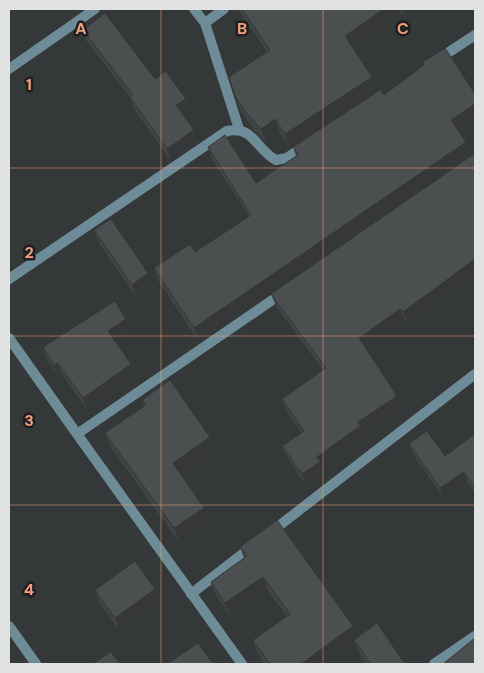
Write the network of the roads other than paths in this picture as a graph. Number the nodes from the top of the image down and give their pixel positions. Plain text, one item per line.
1 (95, 9) edge
2 (194, 9) edge
3 (224, 9) edge
4 (205, 23) junction
5 (475, 35) edge
6 (426, 67) edge
7 (9, 69) edge
8 (239, 129) junction
9 (312, 142) edge
10 (9, 278) edge
11 (296, 283) edge
12 (9, 338) edge
13 (475, 374) edge
14 (77, 434) junction
15 (191, 594) junction
16 (9, 626) edge
17 (475, 636) edge
18 (36, 664) edge
19 (242, 664) edge
20 (434, 664) edge

1 - 7 street
2 - 4 street
3 - 4 street
4 - 8 street
5 - 6 street
8 - 9 street
8 - 10 street
11 - 14 street
12 - 14 street
13 - 15 street
14 - 15 street
15 - 19 street
16 - 18 street
17 - 20 street

